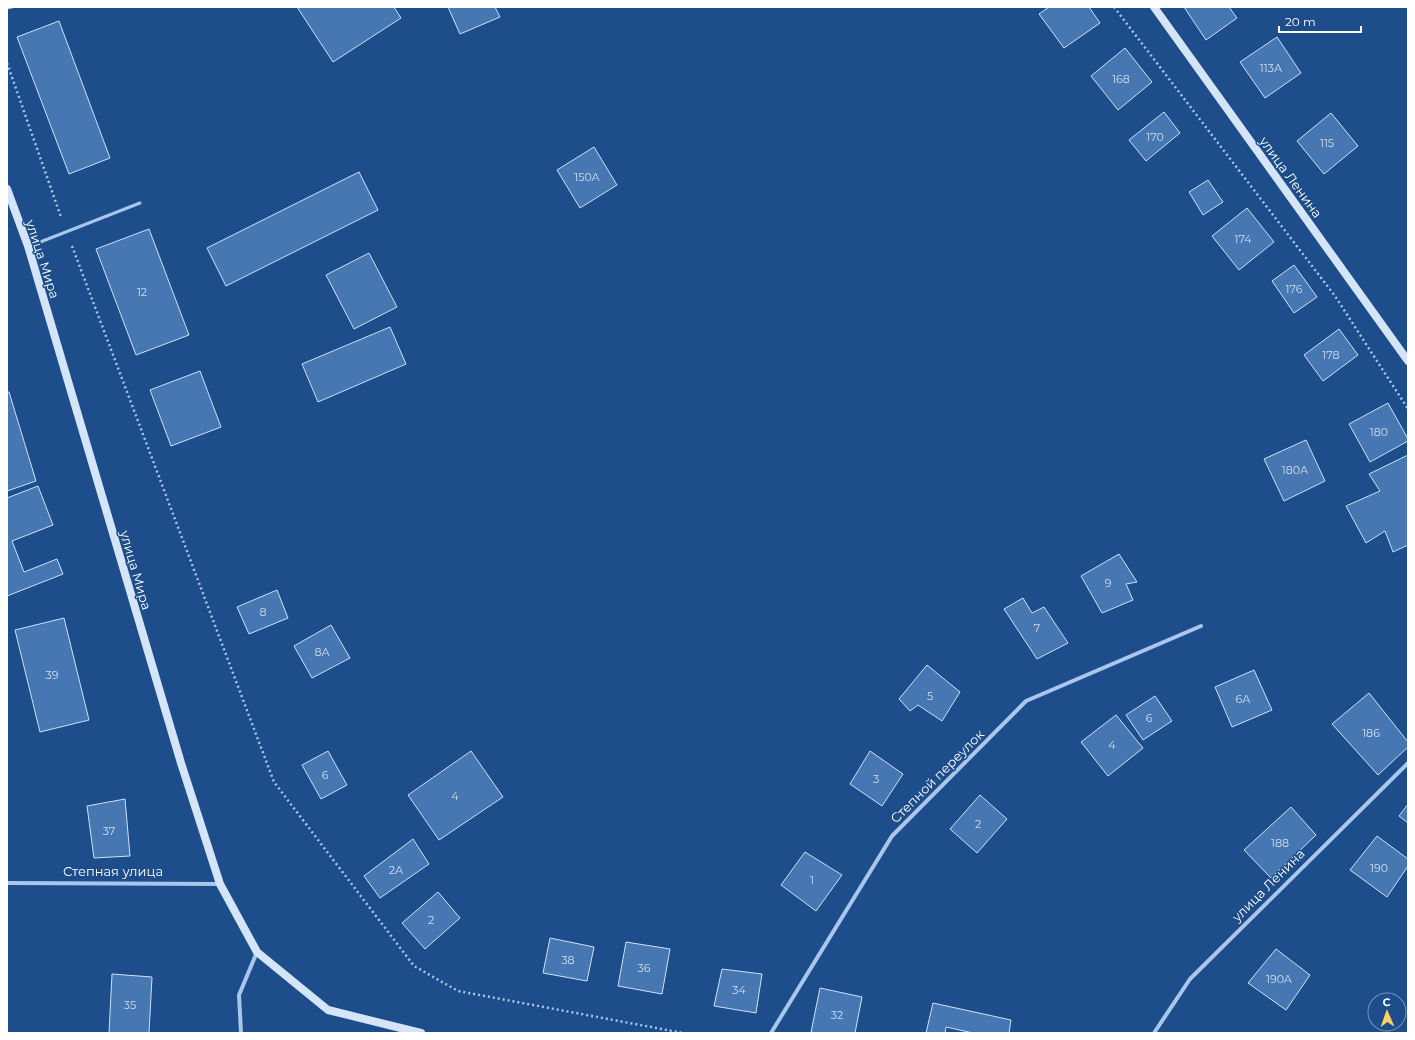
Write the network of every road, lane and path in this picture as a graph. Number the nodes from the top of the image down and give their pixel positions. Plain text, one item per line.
1 (12, 7) edge
2 (1114, 7) edge
3 (1154, 7) edge
4 (7, 8) edge
5 (7, 63) edge
6 (7, 189) edge
7 (140, 203) dead end
8 (66, 232) junction
9 (28, 246) junction
10 (1408, 361) edge
11 (1408, 410) edge
12 (1200, 626) dead end
13 (1408, 763) edge
14 (7, 883) edge
15 (220, 884) junction
16 (257, 952) junction
17 (241, 1033) edge
18 (421, 1033) edge
19 (683, 1033) edge
20 (771, 1033) edge
21 (1154, 1033) edge

1 - 4 lane
2 - 11 path
3 - 10 main road, улица Ленина
5 - 8 path
6 - 9 main road, улица Мира
7 - 8 lane
8 - 9 lane
8 - 19 path
9 - 15 main road, улица Мира
12 - 20 street, Степной переулок
13 - 21 street, улица Ленина
14 - 15 street, Степная улица
15 - 16 main road, улица Мира
16 - 17 street
16 - 18 main road, улица Мира

